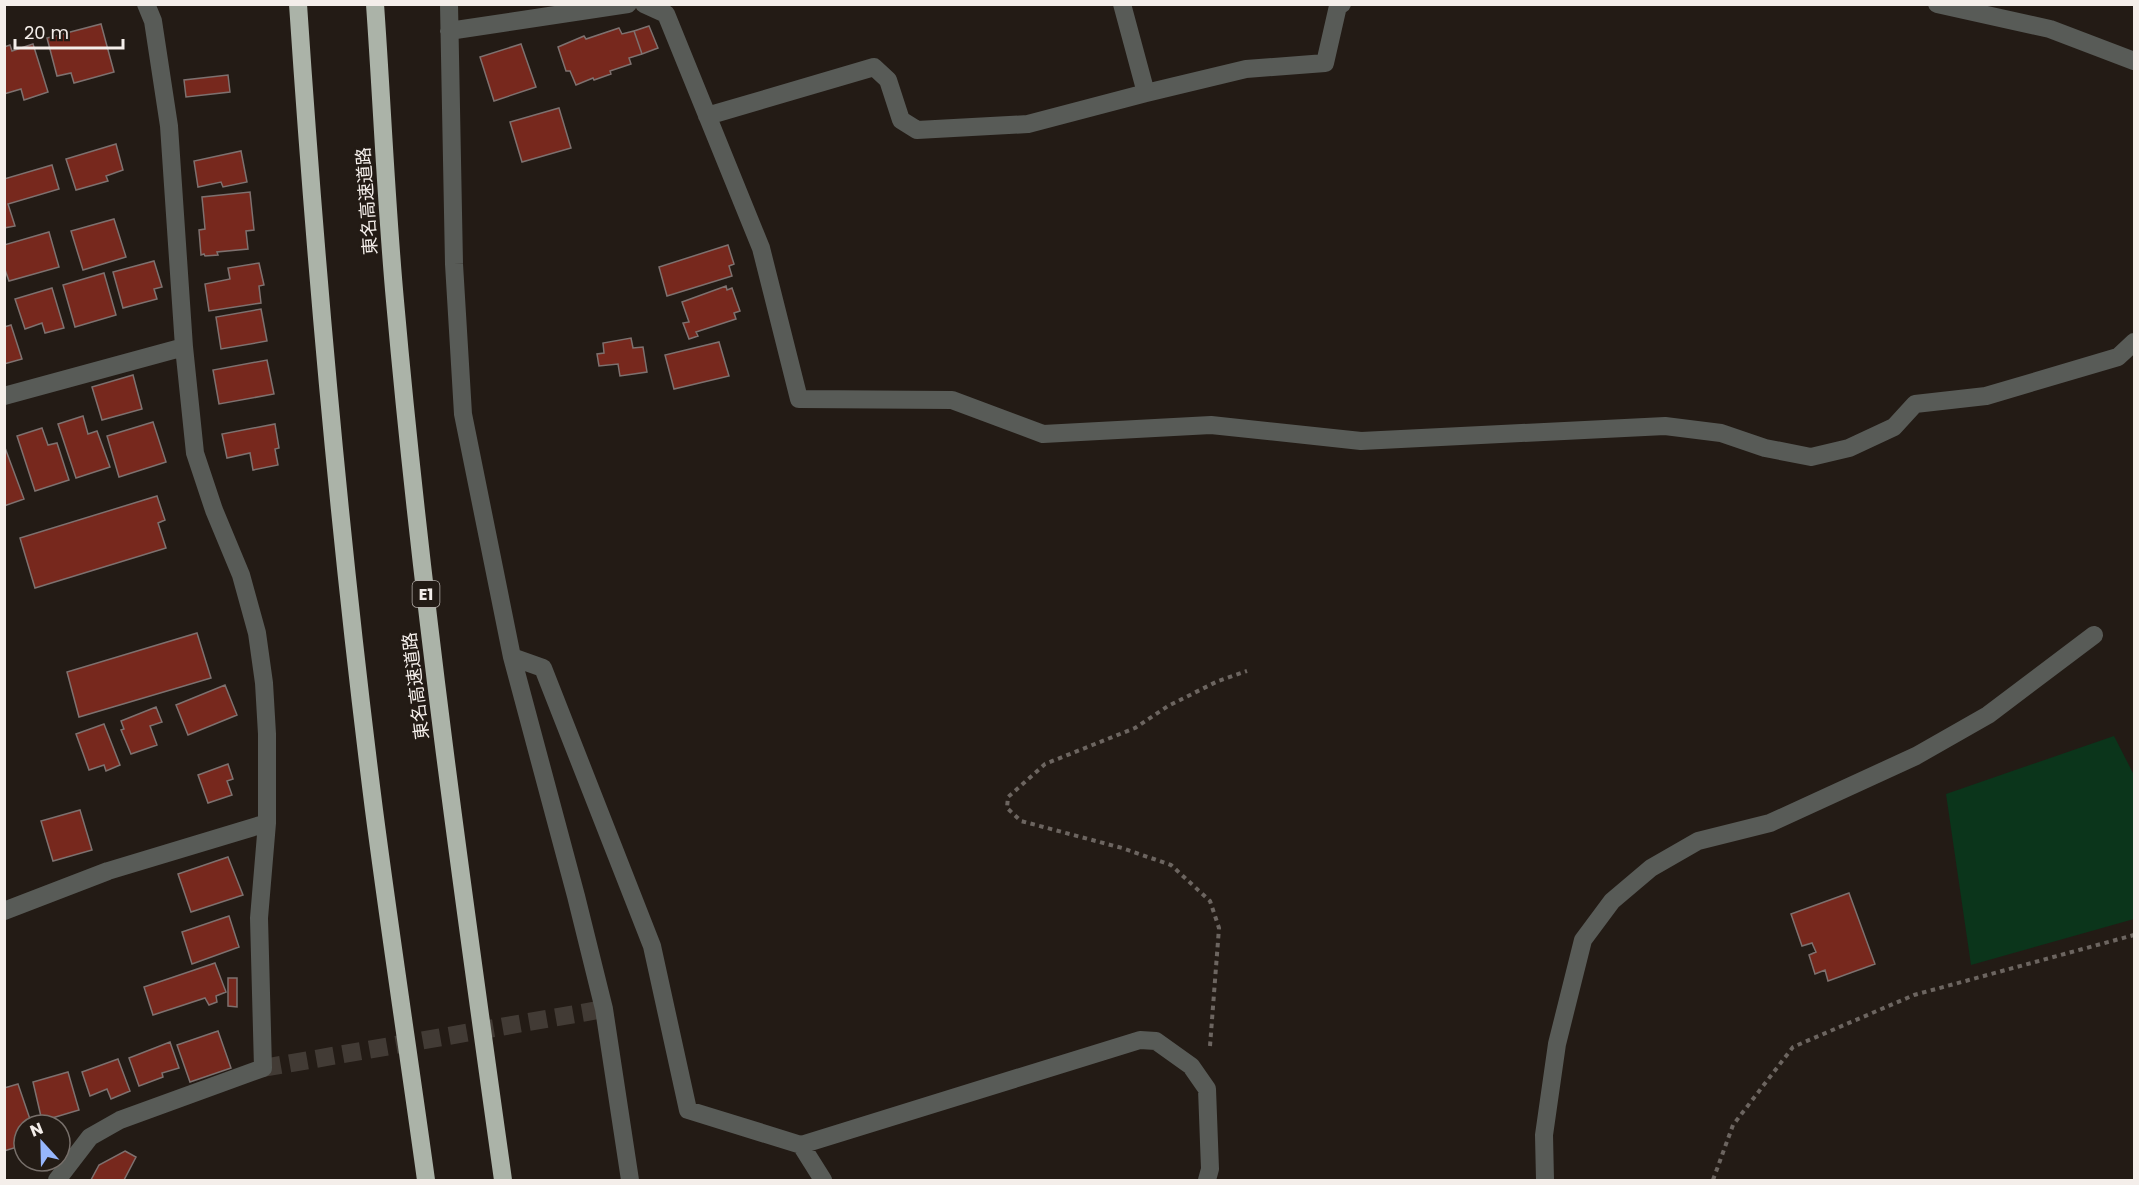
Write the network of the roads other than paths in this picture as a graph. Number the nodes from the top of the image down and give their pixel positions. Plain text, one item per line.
1 (146, 4) edge
2 (298, 4) edge
3 (375, 4) edge
4 (449, 4) edge
5 (628, 4) edge
6 (645, 4) edge
7 (1122, 4) edge
8 (1342, 4) edge
9 (1937, 4) edge
10 (449, 31) junction
11 (2134, 62) edge
12 (1146, 93) junction
13 (707, 116) junction
14 (2134, 342) edge
15 (184, 347) junction
16 (4, 396) edge
17 (2094, 635) dead end
18 (512, 657) junction
19 (267, 824) junction
20 (4, 911) edge
21 (801, 1145) junction
22 (57, 1180) edge
23 (426, 1180) edge
24 (503, 1180) edge
25 (630, 1180) edge
26 (823, 1180) edge
27 (1207, 1180) edge
28 (1545, 1180) edge

1 - 15 street
2 - 23 highway
3 - 24 highway, 東名高速道路 / E1
4 - 10 street
5 - 10 street
6 - 13 street
7 - 12 street
8 - 12 street
9 - 11 street
10 - 18 street
12 - 13 street
13 - 14 street
15 - 16 street
15 - 19 street
17 - 28 street
18 - 21 street
18 - 25 street
19 - 20 street
19 - 22 street
21 - 26 street
21 - 27 street

